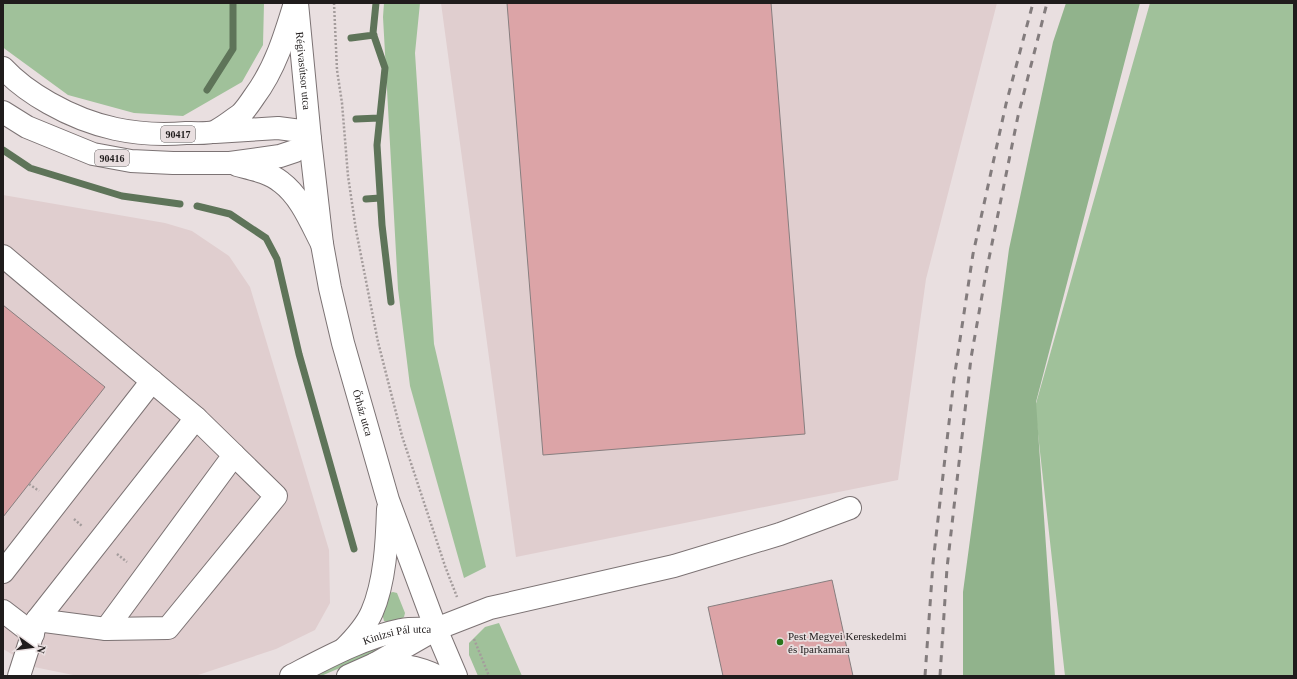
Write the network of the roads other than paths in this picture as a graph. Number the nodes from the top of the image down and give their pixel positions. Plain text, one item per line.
1 (296, 3) edge
2 (3, 68) edge
3 (3, 112) edge
4 (215, 132) junction
5 (310, 139) junction
6 (230, 163) junction
7 (322, 244) junction
8 (3, 256) edge
9 (152, 381) junction
10 (196, 418) junction
11 (234, 455) junction
12 (388, 500) junction
13 (850, 508) dead end
14 (3, 572) edge
15 (3, 611) edge
16 (35, 627) junction
17 (106, 629) junction
18 (436, 629) junction
19 (344, 649) junction
20 (375, 664) junction
21 (3, 673) edge
22 (9, 676) edge
23 (19, 676) edge
24 (291, 676) edge
25 (348, 676) edge
26 (437, 676) edge
27 (456, 676) edge

1 - 4 main road
1 - 5 main road, Régivasútsor utca
2 - 4 main road, 90417
3 - 6 main road, 90416
4 - 5 main road, 90417
5 - 6 main road, 90416
5 - 7 main road, Őrház utca
6 - 7 main road, 90416
7 - 12 main road, Őrház utca
8 - 9 main road
9 - 10 main road
9 - 14 main road
10 - 11 main road
10 - 16 main road
11 - 17 main road
11 - 17 main road
12 - 18 main road, Őrház utca
12 - 19 main road
13 - 18 main road
15 - 16 main road
16 - 17 main road
16 - 23 main road
18 - 19 main road, Kinizsi Pál utca
18 - 20 main road, Kinizsi Pál utca
18 - 27 main road, Őrház utca
19 - 24 main road, Kinizsi Pál utca
20 - 25 main road, Kinizsi Pál utca
20 - 26 main road
21 - 22 main road

